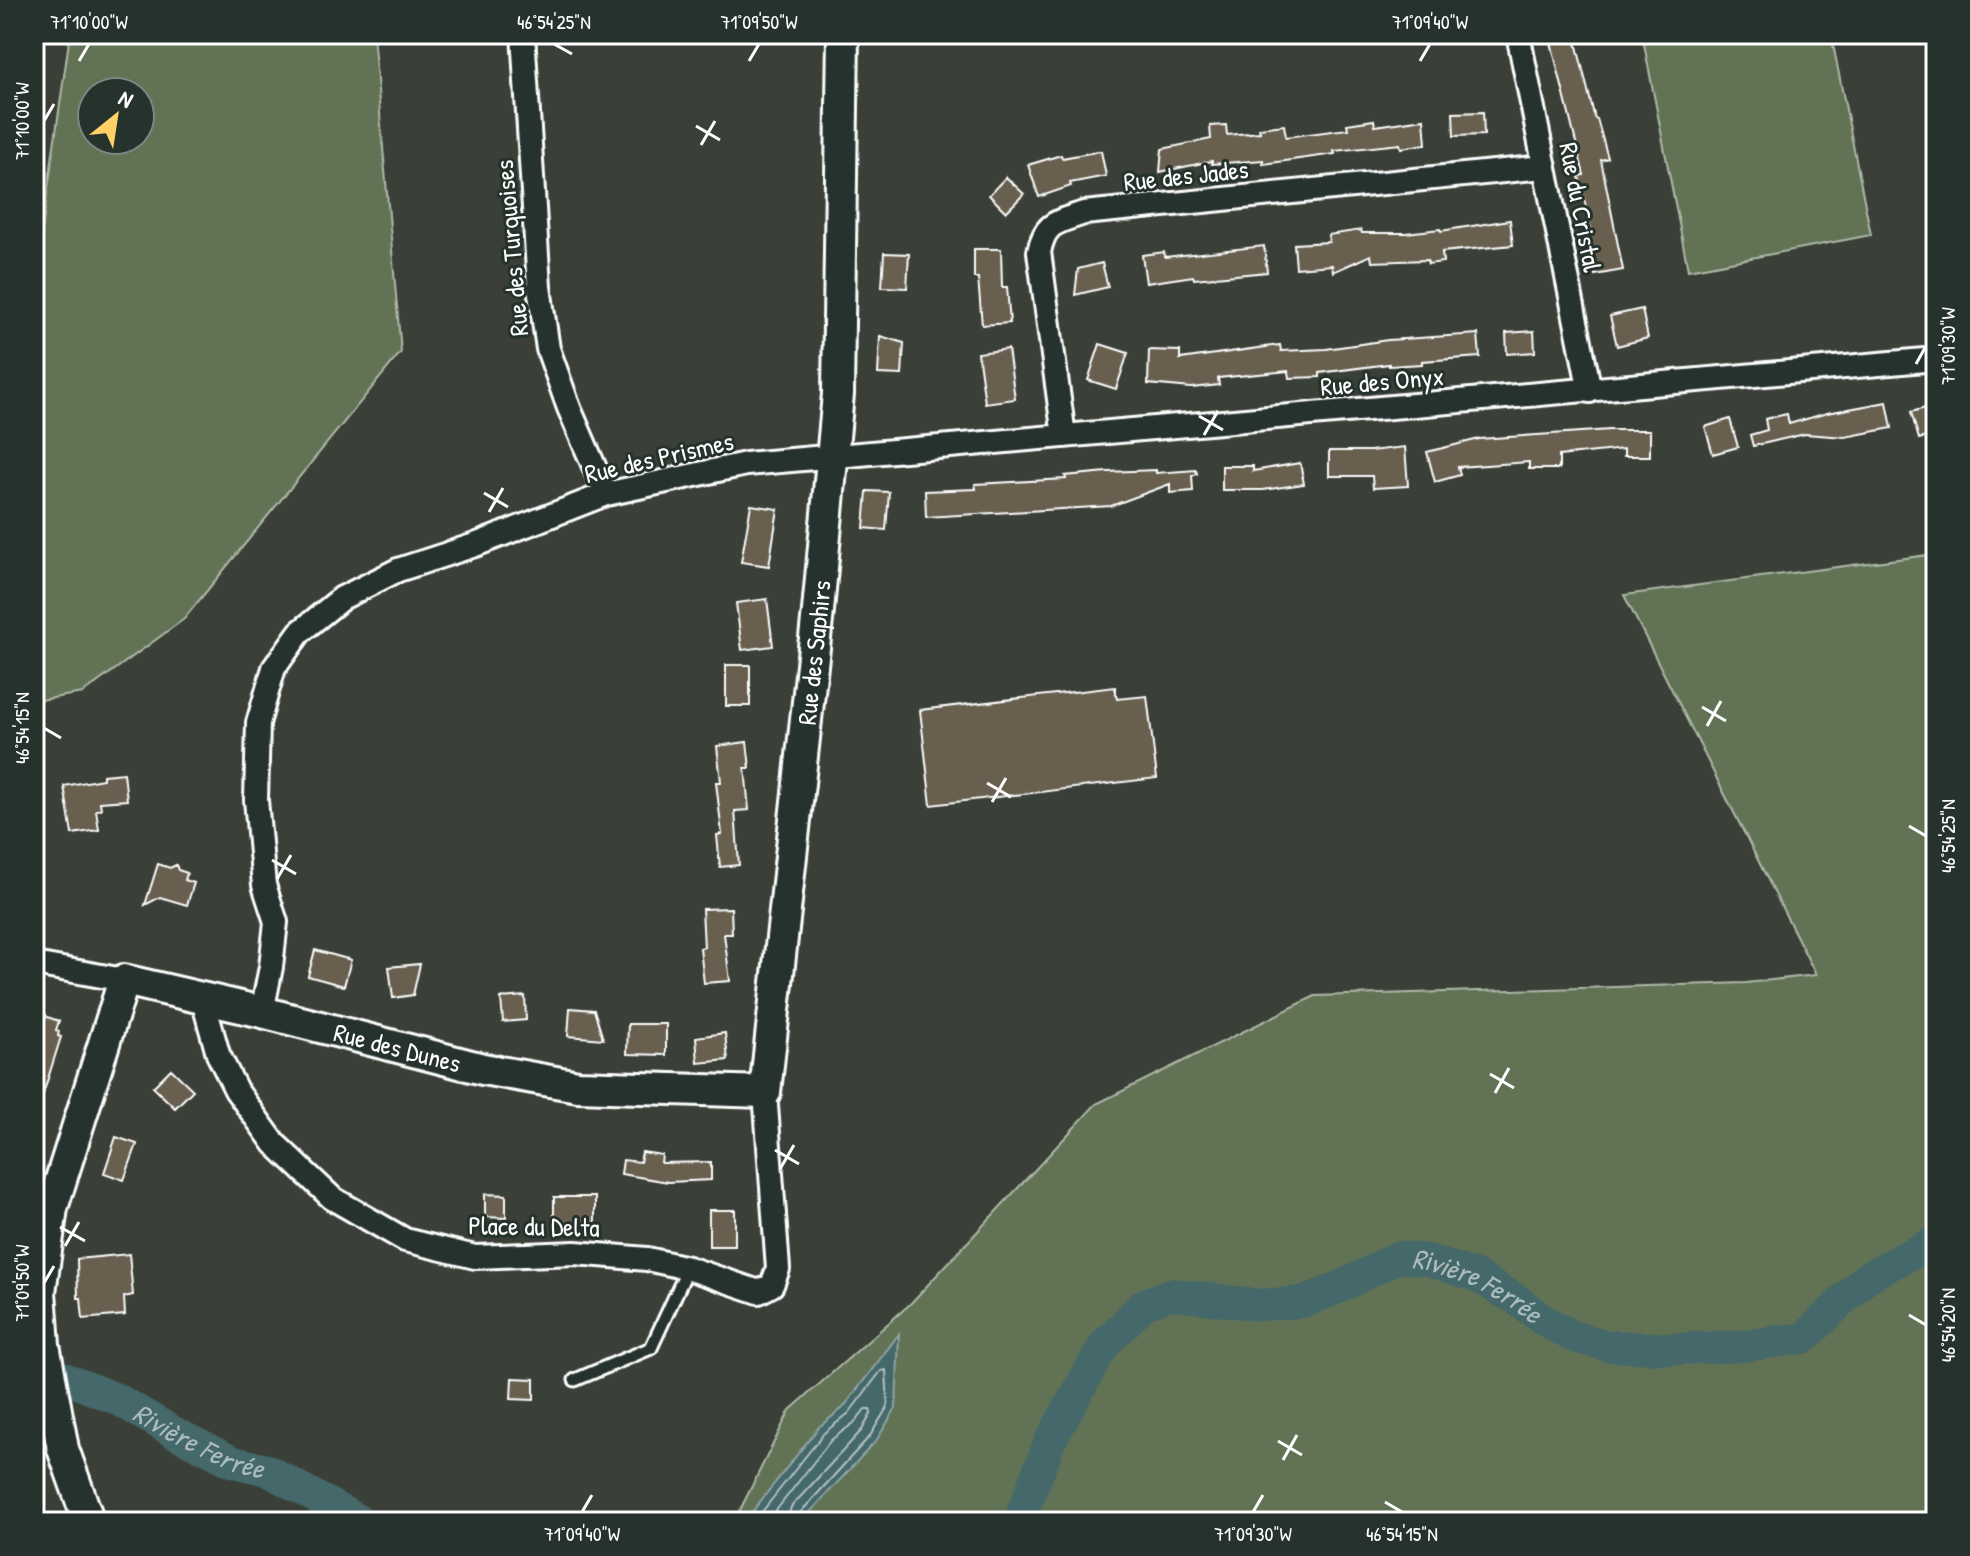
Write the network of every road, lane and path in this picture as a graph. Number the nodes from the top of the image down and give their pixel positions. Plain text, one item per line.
1 (523, 34) edge
2 (843, 34) edge
3 (1518, 34) edge
4 (1544, 167) junction
5 (1936, 359) edge
6 (1590, 391) junction
7 (1064, 436) junction
8 (832, 456) junction
9 (606, 494) junction
10 (34, 964) edge
11 (124, 980) junction
12 (203, 1000) junction
13 (262, 1012) junction
14 (765, 1092) junction
15 (688, 1268) junction
16 (778, 1269) joint
17 (575, 1380) dead end
18 (89, 1522) edge

1 - 9 street, Rue des Turquoises
2 - 8 street, Rue des Saphirs
3 - 4 street, Rue du Cristal
4 - 6 street, Rue du Cristal
4 - 7 street, Rue des Jades
5 - 6 street, Rue des Onyx
6 - 7 street, Rue des Onyx
7 - 8 street, Rue des Onyx
8 - 9 street, Rue des Prismes
8 - 14 street, Rue des Saphirs
9 - 13 street, Rue des Prismes
10 - 11 street, Rue des Dunes
11 - 12 street, Rue des Dunes
11 - 18 street
12 - 13 street, Rue des Dunes
12 - 15 street, Place du Delta
13 - 14 street, Rue des Dunes
14 - 16 street, Rue des Saphirs
15 - 16 street, Place du Delta
15 - 17 lane

